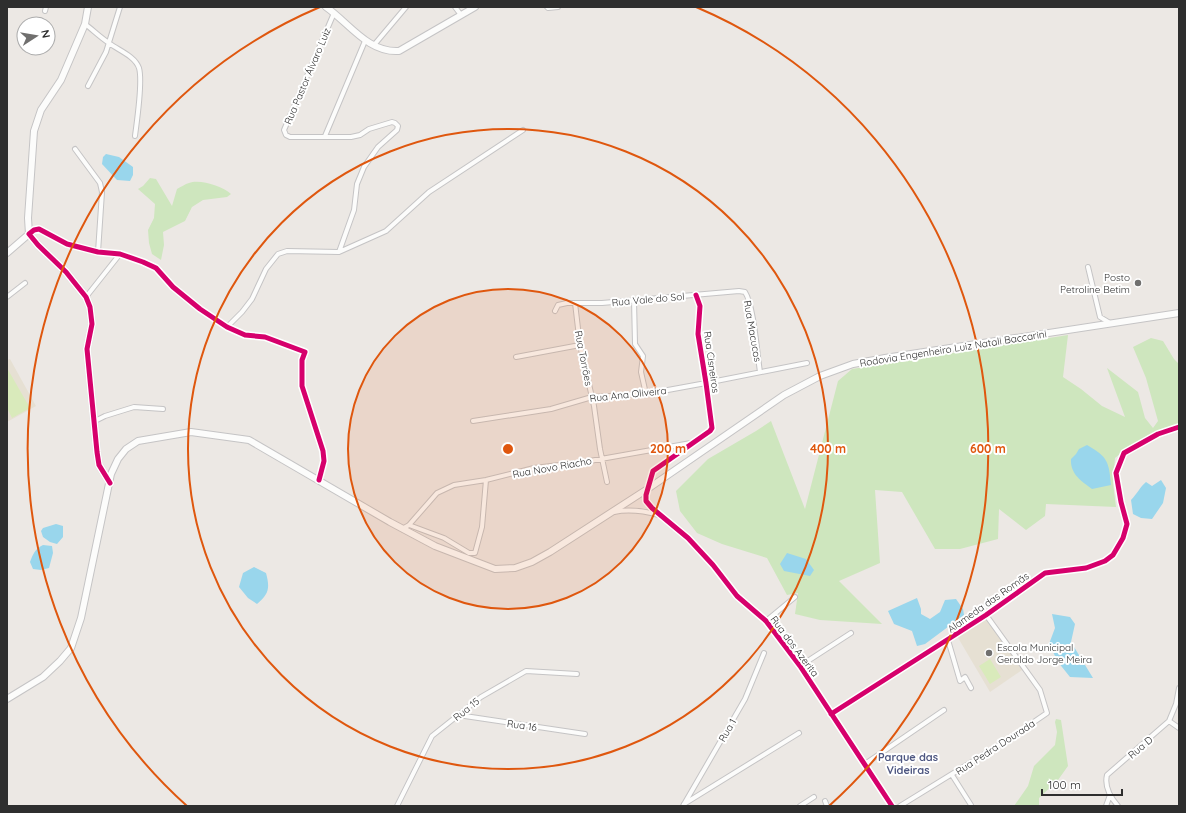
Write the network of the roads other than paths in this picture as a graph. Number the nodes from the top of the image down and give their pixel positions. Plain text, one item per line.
1 (88, 7) edge
2 (120, 7) edge
3 (326, 7) edge
4 (406, 7) edge
5 (455, 7) edge
6 (475, 7) edge
7 (547, 7) edge
8 (558, 7) edge
9 (334, 13) junction
10 (461, 15) junction
11 (85, 24) junction
12 (365, 40) junction
13 (109, 43) junction
14 (374, 45) junction
15 (88, 86) dead end
16 (523, 130) dead end
17 (135, 136) dead end
18 (325, 136) junction
19 (75, 150) dead end
20 (29, 234) junction
21 (98, 252) junction
22 (338, 252) junction
23 (7, 254) edge
24 (120, 254) junction
25 (1088, 267) dead end
26 (25, 283) dead end
27 (745, 292) joint
28 (696, 295) junction
29 (7, 297) edge
30 (86, 297) junction
31 (634, 300) junction
32 (575, 303) junction
33 (555, 311) dead end
34 (1179, 313) edge
35 (1110, 323) junction
36 (227, 327) junction
37 (580, 345) junction
38 (516, 357) dead end
39 (807, 363) dead end
40 (760, 372) junction
41 (706, 383) junction
42 (646, 394) junction
43 (592, 397) junction
44 (163, 408) dead end
45 (95, 421) junction
46 (473, 421) dead end
47 (1179, 427) edge
48 (693, 443) junction
49 (602, 459) junction
50 (319, 480) junction
51 (486, 480) junction
52 (607, 482) dead end
53 (110, 483) junction
54 (649, 488) junction
55 (610, 514) junction
56 (661, 516) junction
57 (409, 525) junction
58 (402, 529) junction
59 (794, 597) dead end
60 (986, 615) junction
61 (766, 621) junction
62 (851, 633) dead end
63 (948, 640) junction
64 (764, 653) dead end
65 (800, 666) junction
66 (577, 674) dead end
67 (971, 688) dead end
68 (1179, 688) edge
69 (7, 699) edge
70 (944, 710) dead end
71 (831, 714) junction
72 (458, 716) junction
73 (1169, 721) junction
74 (1179, 728) edge
75 (799, 733) dead end
76 (585, 734) dead end
77 (864, 764) junction
78 (952, 775) junction
79 (1110, 795) junction
80 (814, 797) dead end
81 (825, 801) dead end
82 (683, 805) edge
83 (971, 805) dead end
84 (397, 806) edge
85 (800, 806) edge
86 (827, 806) edge
87 (892, 806) edge
88 (900, 806) edge
89 (1106, 806) edge
90 (1118, 806) edge

1 - 11 main road
2 - 13 street
3 - 9 main road
4 - 14 street
5 - 10 street
6 - 10 main road
7 - 8 street
9 - 12 main road
9 - 18 street, Rua Pastor Álvaro Luiz
10 - 14 main road
11 - 13 street
11 - 20 main road
12 - 14 main road
12 - 18 street
13 - 15 street
13 - 17 street
16 - 22 street
18 - 22 street
19 - 21 street
20 - 21 street
20 - 23 main road
20 - 30 main road
21 - 24 street
22 - 36 street
24 - 30 street
24 - 36 street
25 - 35 street
26 - 29 street
27 - 28 street, Rua Vale do Sol
27 - 40 street, Rua Macucos
28 - 31 street, Rua Vale do Sol
28 - 41 street, Rua Cisneiros
30 - 45 main road
31 - 32 street, Rua Vale do Sol
31 - 42 street
32 - 33 street, Rua Vale do Sol
32 - 37 street, Rua Torrões
34 - 35 main road, Rodovia Engenheiro Luiz Natali Baccarini
35 - 54 main road, Rodovia Engenheiro Luiz Natali Baccarini
36 - 50 street
37 - 38 street
37 - 43 street, Rua Torrões
39 - 40 street, Rua Ana Oliveira
40 - 41 street, Rua Ana Oliveira
41 - 42 street, Rua Ana Oliveira
41 - 48 street, Rua Cisneiros
42 - 43 street, Rua Ana Oliveira
43 - 46 street, Rua Ana Oliveira
43 - 49 street, Rua Torrões
44 - 45 street
45 - 53 main road
47 - 60 street, Alameda das Romãs
48 - 49 street, Rua Novo Riacho
48 - 54 street
49 - 51 street, Rua Novo Riacho
49 - 52 street, Rua Torrões
50 - 53 main road, Rodovia Engenheiro Luiz Natali Baccarini
50 - 58 main road, Rodovia Engenheiro Luiz Natali Baccarini
51 - 57 street, Rua Novo Riacho
51 - 57 street
53 - 69 main road, Rodovia Engenheiro Luiz Natali Baccarini
54 - 55 main road, Rodovia Engenheiro Luiz Natali Baccarini
54 - 56 street, Rua dos Azerita
55 - 56 street
55 - 58 main road, Rodovia Engenheiro Luiz Natali Baccarini
56 - 61 street, Rua dos Azerita
57 - 58 street, Rua Novo Riacho
59 - 61 street
60 - 63 street, Alameda das Romãs
60 - 78 street, Rua Pedra Dourada
61 - 65 street, Rua dos Azerita
62 - 65 street
63 - 67 street
63 - 71 street, Alameda das Romãs
64 - 82 street, Rua 1
65 - 71 street, Rua dos Azerita
66 - 72 street, Rua 15
68 - 73 street
70 - 77 street
71 - 77 street, Rua dos Azerita
72 - 76 street, Rua 16
72 - 84 street, Rua 15
73 - 74 street
73 - 79 street, Rua D
75 - 82 street, Rua 1
77 - 87 street, Rua dos Azerita
78 - 83 street
78 - 88 street, Rua Pedra Dourada
79 - 89 street
79 - 90 street
80 - 85 street
81 - 86 street

